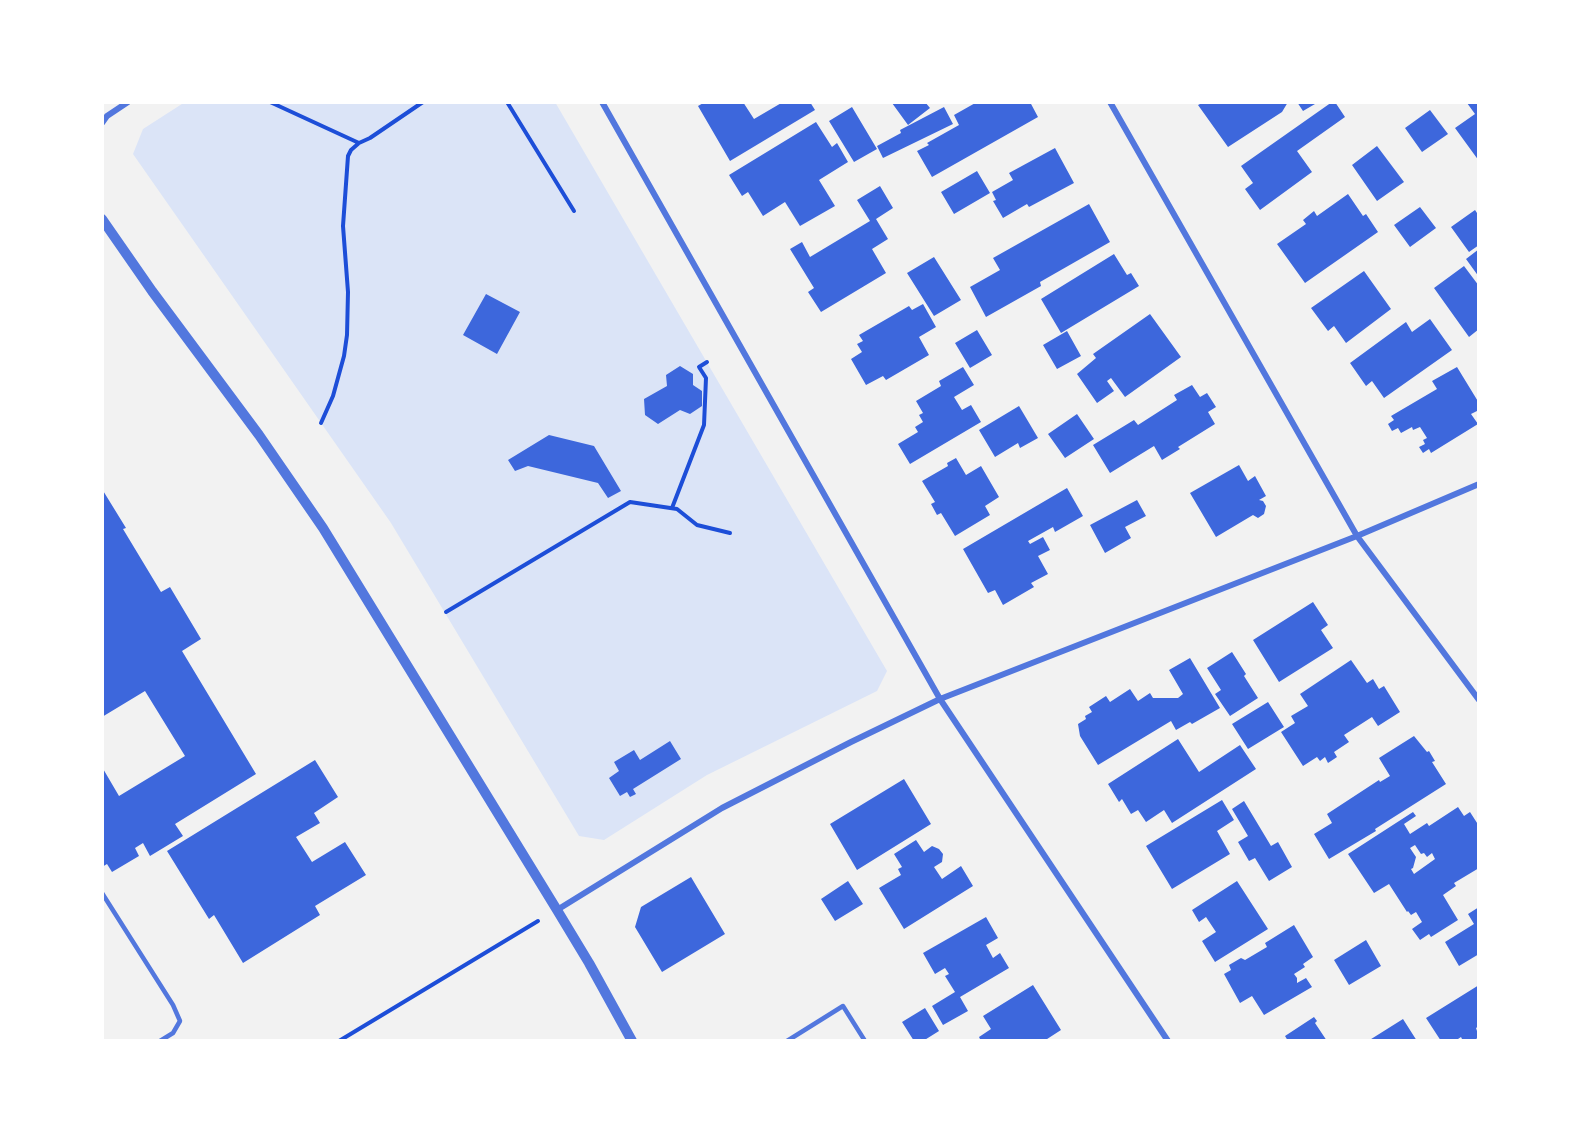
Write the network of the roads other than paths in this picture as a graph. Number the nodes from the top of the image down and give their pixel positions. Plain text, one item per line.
1 (128, 102) edge
2 (602, 102) edge
3 (1110, 102) edge
4 (102, 123) edge
5 (102, 219) edge
6 (1479, 484) edge
7 (1357, 536) junction
8 (940, 699) junction
9 (1479, 700) edge
10 (102, 893) edge
11 (557, 910) junction
12 (160, 1041) edge
13 (632, 1041) edge
14 (787, 1041) edge
15 (865, 1041) edge
16 (1168, 1041) edge

1 - 4 street
2 - 8 street
3 - 7 street
5 - 11 street
6 - 7 street
7 - 8 street
7 - 9 street
8 - 11 street
8 - 16 street
10 - 12 lane
11 - 13 street
14 - 15 lane

